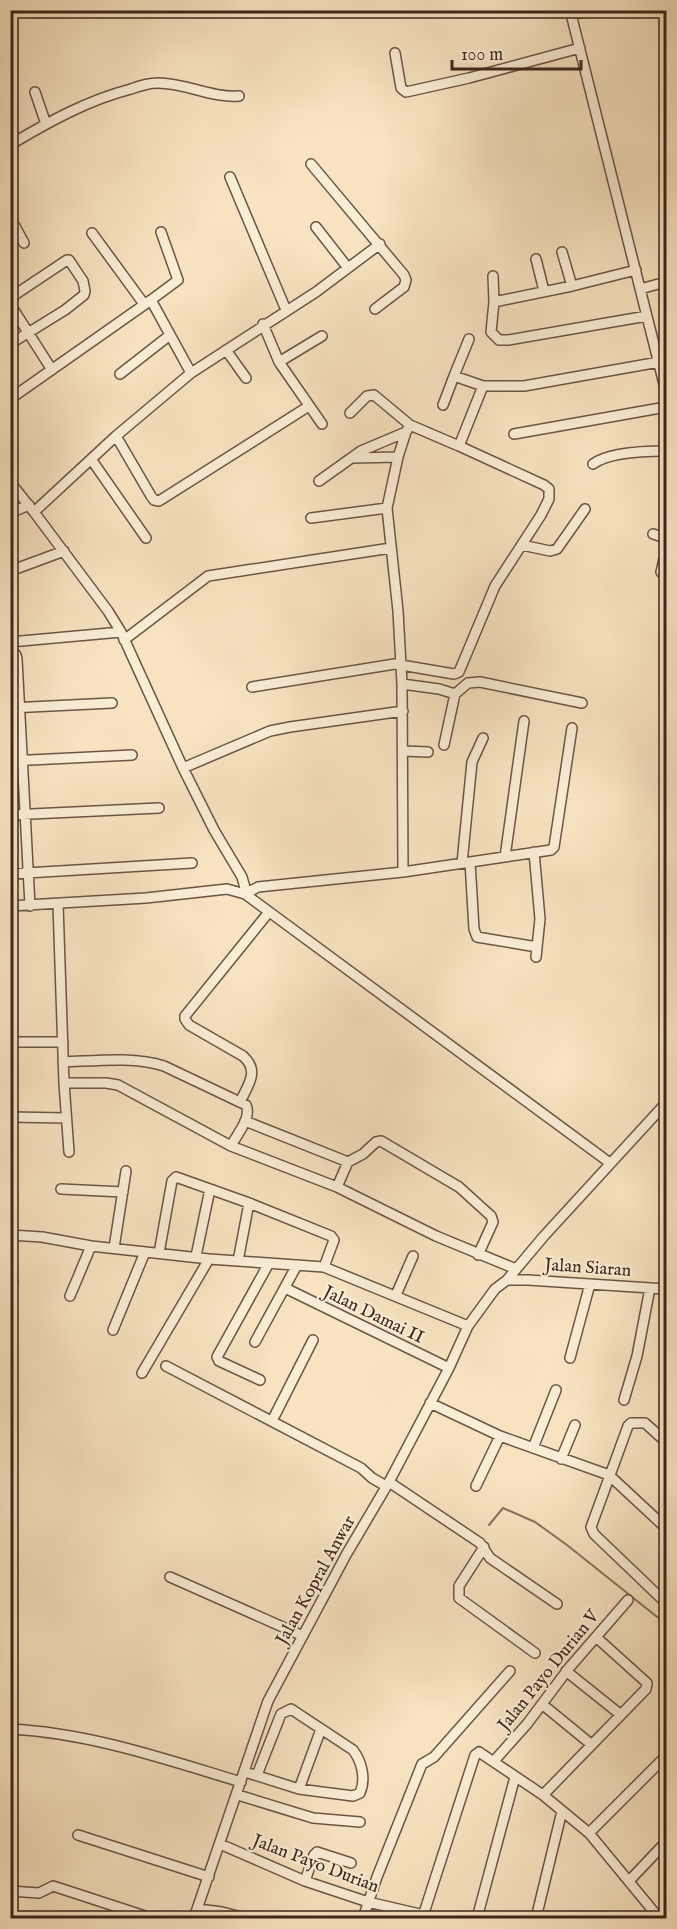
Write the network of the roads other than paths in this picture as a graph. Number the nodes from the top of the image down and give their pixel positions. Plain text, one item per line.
1 (600, 10) edge
2 (571, 12) edge
3 (580, 48) junction
4 (395, 53) dead end
5 (35, 92) dead end
6 (239, 96) dead end
7 (46, 124) junction
8 (10, 145) edge
9 (311, 164) dead end
10 (230, 177) dead end
11 (10, 217) edge
12 (316, 227) dead end
13 (161, 231) dead end
14 (92, 233) dead end
15 (24, 243) dead end
16 (380, 244) junction
17 (562, 252) dead end
18 (536, 259) dead end
19 (348, 268) junction
20 (636, 270) junction
21 (493, 276) dead end
22 (666, 282) edge
23 (572, 286) junction
24 (640, 288) junction
25 (544, 291) junction
26 (10, 298) edge
27 (147, 302) junction
28 (494, 302) junction
29 (10, 304) edge
30 (375, 309) dead end
31 (286, 310) junction
32 (647, 316) junction
33 (263, 324) junction
34 (28, 332) junction
35 (170, 335) junction
36 (322, 336) dead end
37 (468, 339) dead end
38 (10, 344) edge
39 (226, 350) junction
40 (279, 362) junction
41 (659, 362) junction
42 (52, 370) junction
43 (191, 373) junction
44 (120, 375) dead end
45 (454, 376) junction
46 (246, 378) dead end
47 (483, 386) junction
48 (666, 392) edge
49 (10, 399) edge
50 (443, 405) dead end
51 (309, 406) junction
52 (666, 407) edge
53 (350, 413) dead end
54 (322, 424) dead end
55 (408, 428) junction
56 (514, 434) dead end
57 (116, 436) junction
58 (459, 446) junction
59 (666, 451) edge
60 (352, 458) junction
61 (398, 458) junction
62 (91, 459) junction
63 (592, 464) dead end
64 (319, 481) dead end
65 (10, 482) edge
66 (387, 508) junction
67 (31, 509) junction
68 (585, 509) dead end
69 (10, 513) edge
70 (311, 518) dead end
71 (653, 534) dead end
72 (146, 538) dead end
73 (666, 538) edge
74 (522, 545) junction
75 (391, 548) junction
76 (64, 551) junction
77 (664, 559) dead end
78 (10, 571) edge
79 (666, 577) edge
80 (122, 636) junction
81 (10, 642) edge
82 (10, 655) edge
83 (401, 664) junction
84 (402, 684) junction
85 (252, 687) dead end
86 (455, 694) junction
87 (112, 703) dead end
88 (582, 703) dead end
89 (15, 708) edge
90 (403, 711) junction
91 (524, 722) dead end
92 (572, 728) dead end
93 (483, 738) dead end
94 (444, 745) dead end
95 (403, 751) junction
96 (429, 752) dead end
97 (132, 754) dead end
98 (10, 760) edge
99 (23, 760) junction
100 (183, 768) junction
101 (159, 808) dead end
102 (26, 814) junction
103 (10, 815) edge
104 (534, 852) junction
105 (505, 857) junction
106 (466, 862) junction
107 (192, 863) dead end
108 (403, 872) junction
109 (29, 873) junction
110 (10, 874) edge
111 (244, 893) junction
112 (58, 904) junction
113 (10, 906) edge
114 (30, 906) junction
115 (269, 912) junction
116 (537, 947) junction
117 (536, 957) dead end
118 (10, 1042) edge
119 (63, 1042) junction
120 (63, 1062) junction
121 (64, 1083) junction
122 (240, 1102) junction
123 (666, 1103) edge
124 (10, 1117) edge
125 (66, 1118) junction
126 (245, 1120) junction
127 (231, 1146) junction
128 (69, 1152) dead end
129 (348, 1162) junction
130 (610, 1163) junction
131 (126, 1171) dead end
132 (337, 1187) junction
133 (61, 1189) dead end
134 (210, 1189) junction
135 (123, 1192) junction
136 (249, 1203) junction
137 (10, 1235) edge
138 (91, 1246) junction
139 (114, 1248) junction
140 (145, 1252) junction
141 (159, 1253) junction
142 (478, 1255) junction
143 (413, 1256) dead end
144 (196, 1257) junction
145 (209, 1259) junction
146 (238, 1261) junction
147 (269, 1263) junction
148 (297, 1265) junction
149 (324, 1267) junction
150 (516, 1269) junction
151 (507, 1280) junction
152 (590, 1284) junction
153 (285, 1288) junction
154 (650, 1288) junction
155 (666, 1289) edge
156 (396, 1295) junction
157 (70, 1296) dead end
158 (468, 1326) junction
159 (113, 1330) dead end
160 (313, 1340) dead end
161 (255, 1342) dead end
162 (570, 1358) dead end
163 (166, 1366) dead end
164 (448, 1368) junction
165 (142, 1373) dead end
166 (260, 1380) dead end
167 (556, 1390) dead end
168 (624, 1400) dead end
169 (430, 1403) junction
170 (272, 1420) junction
171 (575, 1425) dead end
172 (500, 1436) junction
173 (666, 1442) edge
174 (533, 1449) junction
175 (561, 1459) junction
176 (609, 1475) junction
177 (388, 1484) junction
178 (476, 1486) dead end
179 (666, 1528) edge
180 (484, 1547) junction
181 (170, 1578) dead end
182 (628, 1600) dead end
183 (666, 1603) edge
184 (557, 1604) dead end
185 (303, 1636) junction
186 (596, 1636) junction
187 (535, 1653) dead end
188 (510, 1671) dead end
189 (566, 1671) junction
190 (542, 1704) junction
191 (621, 1715) junction
192 (10, 1729) edge
193 (321, 1729) junction
194 (592, 1745) junction
195 (666, 1756) edge
196 (494, 1761) junction
197 (245, 1772) junction
198 (257, 1775) junction
199 (515, 1777) junction
200 (241, 1782) junction
201 (299, 1789) junction
202 (238, 1795) junction
203 (543, 1795) junction
204 (562, 1811) junction
205 (360, 1822) dead end
206 (589, 1833) junction
207 (78, 1835) dead end
208 (666, 1842) edge
209 (220, 1844) junction
210 (351, 1863) dead end
211 (208, 1877) junction
212 (305, 1881) junction
213 (629, 1881) junction
214 (10, 1891) edge
215 (368, 1902) junction
216 (196, 1914) edge
217 (421, 1916) edge
218 (151, 1918) edge
219 (245, 1918) edge
220 (363, 1918) edge
221 (436, 1918) edge
222 (477, 1918) edge
223 (536, 1918) edge
224 (659, 1918) edge

1 - 2 street
2 - 3 street
3 - 4 street
3 - 20 street
5 - 7 street
6 - 7 street
7 - 8 street
9 - 16 street
10 - 31 street
11 - 15 street
12 - 19 street
13 - 27 street
14 - 27 street
16 - 19 street
16 - 30 street
17 - 23 street
18 - 25 street
19 - 31 street
20 - 23 street
20 - 24 street
21 - 28 street
22 - 24 street
23 - 25 street
24 - 32 street
25 - 28 street
26 - 34 street
27 - 35 street
27 - 42 street
28 - 32 street
29 - 34 street
31 - 33 street
32 - 41 street
33 - 39 street
33 - 40 street
34 - 38 street
34 - 42 street
35 - 43 street
35 - 44 street
36 - 40 street
37 - 45 street
39 - 43 street
39 - 46 street
40 - 51 street
41 - 47 street
41 - 48 street
42 - 49 street
43 - 57 street
45 - 47 street
45 - 50 street
47 - 58 street
51 - 54 street
51 - 57 street
52 - 56 street
53 - 55 street
55 - 58 street
55 - 60 street
55 - 61 street
57 - 62 street
58 - 74 street
59 - 63 street
60 - 61 street
60 - 64 street
61 - 66 street
62 - 67 street
62 - 72 street
65 - 67 street
66 - 70 street
66 - 75 street
67 - 69 street
67 - 76 street
68 - 74 street
71 - 73 street
74 - 83 street
75 - 80 street
75 - 83 street
76 - 78 street
76 - 80 street
77 - 79 street
80 - 81 street
80 - 100 street
82 - 89 street
83 - 84 street
83 - 85 street
84 - 86 street
84 - 90 street
86 - 88 street
86 - 94 street
87 - 89 street
89 - 99 street
90 - 95 street
90 - 100 street
91 - 105 street
92 - 104 street
93 - 106 street
95 - 96 street
95 - 108 street
97 - 99 street
98 - 99 street
99 - 102 street
100 - 111 street
101 - 102 street
102 - 103 street
102 - 109 street
104 - 105 street
104 - 116 street
105 - 106 street
106 - 108 street
106 - 116 street
107 - 109 street
108 - 111 street
109 - 110 street
109 - 114 street
111 - 112 street
111 - 115 street
112 - 114 street
112 - 119 street
113 - 114 street
115 - 122 street
115 - 130 street
116 - 117 street
118 - 119 street
119 - 120 street
120 - 121 street
120 - 122 street
121 - 125 street
121 - 127 street
122 - 126 street
123 - 130 street, Jalan Kopral Anwar
124 - 125 street
125 - 128 street
126 - 127 street
126 - 129 street
127 - 132 street
129 - 132 street
129 - 142 street
130 - 150 street, Jalan Kopral Anwar
131 - 135 street
132 - 142 street
133 - 135 street
134 - 136 street
134 - 141 street
134 - 144 street
135 - 139 street
136 - 146 street
136 - 149 street
137 - 138 street
138 - 139 street
138 - 157 street
139 - 140 street
140 - 141 street
140 - 159 street
141 - 144 street
142 - 150 street
143 - 156 street
144 - 145 street
145 - 146 street
145 - 165 street
146 - 147 street
147 - 148 street
147 - 166 street
148 - 149 street
148 - 153 street
149 - 156 street
150 - 151 street, Jalan Kopral Anwar
151 - 152 street, Jalan Siaran
151 - 158 street, Jalan Kopral Anwar
152 - 154 street, Jalan Siaran
152 - 162 street
153 - 161 street
153 - 164 street, Jalan Damai II
154 - 155 street, Jalan Siaran
154 - 168 street
156 - 158 street
158 - 164 street, Jalan Kopral Anwar
160 - 170 street
163 - 170 street
164 - 169 street, Jalan Kopral Anwar
167 - 174 street
169 - 172 street
169 - 177 street, Jalan Kopral Anwar
170 - 177 street
171 - 175 street
172 - 174 street
172 - 178 street
173 - 176 street
174 - 175 street
175 - 176 street
176 - 179 street
176 - 183 street
177 - 180 street
177 - 185 street, Jalan Kopral Anwar
180 - 184 street
180 - 187 street
181 - 185 street
182 - 186 street, Jalan Payo Durian V
185 - 197 street, Jalan Kopral Anwar
186 - 189 street, Jalan Payo Durian V
186 - 191 street
188 - 215 street
189 - 190 street, Jalan Payo Durian V
189 - 191 street
190 - 194 street
190 - 196 street, Jalan Payo Durian V
191 - 194 street
192 - 200 street
193 - 198 street
193 - 201 street
193 - 201 street
194 - 203 street
195 - 206 street
196 - 199 street
196 - 217 street
197 - 198 street
197 - 200 street, Jalan Kopral Anwar
198 - 201 street
199 - 203 street
199 - 222 street
200 - 202 street, Jalan Kopral Anwar
202 - 205 street
202 - 209 street, Jalan Kopral Anwar
203 - 204 street
204 - 206 street
204 - 223 street
206 - 213 street
207 - 211 street
208 - 213 street
209 - 211 street, Jalan Kopral Anwar
209 - 212 street, Jalan Payo Durian
210 - 212 street
211 - 216 street, Jalan Kopral Anwar
212 - 215 street, Jalan Payo Durian
213 - 224 street
214 - 218 street
215 - 217 street, Jalan Payo Durian
215 - 220 street
216 - 219 street
217 - 221 street, Jalan Payo Durian

